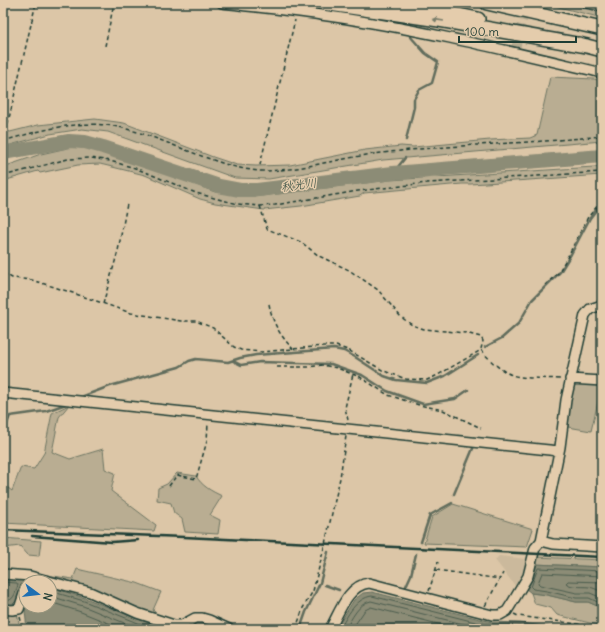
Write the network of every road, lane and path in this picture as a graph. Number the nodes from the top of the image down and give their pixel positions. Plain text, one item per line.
1 (36, 3) edge
2 (114, 3) edge
3 (222, 3) edge
4 (324, 3) edge
5 (400, 3) edge
6 (487, 3) edge
7 (587, 3) edge
8 (602, 6) edge
9 (297, 12) junction
10 (602, 29) edge
11 (105, 46) dead end
12 (587, 46) junction
13 (602, 50) edge
14 (602, 73) edge
15 (6, 131) dead end
16 (602, 136) edge
17 (3, 141) edge
18 (260, 165) dead end
19 (601, 172) edge
20 (3, 176) edge
21 (127, 204) dead end
22 (260, 206) junction
23 (3, 273) edge
24 (545, 285) dead end
25 (103, 304) junction
26 (269, 304) dead end
27 (602, 305) edge
28 (293, 349) junction
29 (481, 350) junction
30 (277, 366) dead end
31 (353, 374) junction
32 (570, 379) junction
33 (602, 381) edge
34 (3, 392) edge
35 (208, 414) junction
36 (481, 428) dead end
37 (347, 429) junction
38 (559, 451) junction
39 (169, 486) dead end
40 (541, 541) junction
41 (602, 547) edge
42 (438, 562) dead end
43 (436, 570) junction
44 (503, 573) dead end
45 (3, 574) edge
46 (18, 577) edge
47 (500, 579) junction
48 (58, 585) edge
49 (427, 598) junction
50 (3, 609) edge
51 (18, 609) edge
52 (507, 611) junction
53 (482, 612) junction
54 (20, 614) edge
55 (23, 629) edge
56 (229, 629) edge
57 (296, 629) edge
58 (330, 629) edge
59 (600, 629) edge

1 - 15 path
2 - 11 path
3 - 9 street
12 -> 4 highway
5 - 12 highway
6 - 10 highway
7 - 8 street
9 - 14 street
9 - 18 path
12 - 13 highway
16 - 17 path
19 - 22 path
19 - 24 path
20 - 22 path
21 - 25 path
22 - 29 path
23 - 25 path
25 - 28 path
26 - 28 path
27 - 32 street
28 - 29 path
29 - 32 path
30 - 31 path
31 - 36 path
31 - 37 path
32 - 33 street
32 - 38 street
34 - 35 street
35 - 37 street
35 - 39 path
37 - 38 street
37 - 57 path
38 - 40 street
40 - 41 street
40 - 52 street
42 - 43 path
43 - 47 path
43 - 49 path
44 - 47 path
45 - 46 street
47 - 53 path
48 - 56 street
49 - 53 street
49 - 58 street
50 - 51 street
52 - 53 street
52 - 59 path
54 - 55 path

